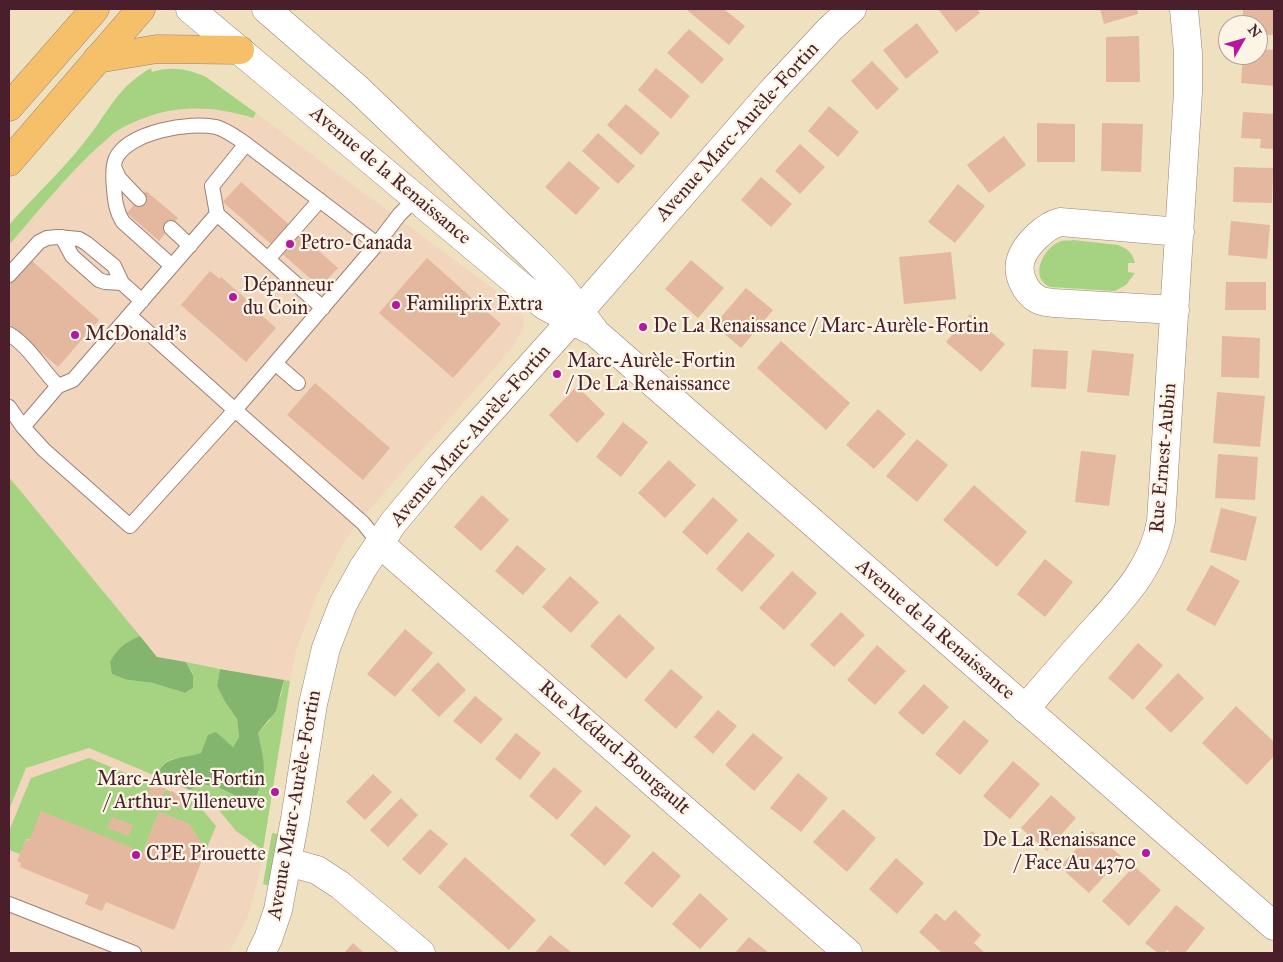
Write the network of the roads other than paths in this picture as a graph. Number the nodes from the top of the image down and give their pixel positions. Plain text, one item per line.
1 (95, 9) edge
2 (142, 9) edge
3 (190, 9) edge
4 (266, 9) edge
5 (852, 9) edge
6 (1184, 9) edge
7 (71, 21) edge
8 (240, 50) junction
9 (97, 59) junction
10 (9, 107) edge
11 (246, 144) junction
12 (9, 162) edge
13 (113, 166) junction
14 (416, 198) junction
15 (139, 199) dead end
16 (320, 200) junction
17 (217, 214) junction
18 (171, 228) dead end
19 (1180, 232) junction
20 (62, 237) junction
21 (377, 244) junction
22 (190, 246) junction
23 (268, 259) junction
24 (172, 266) junction
25 (9, 275) edge
26 (122, 283) junction
27 (142, 301) junction
28 (323, 308) junction
29 (1175, 310) junction
30 (130, 316) junction
31 (576, 316) junction
32 (9, 334) edge
33 (275, 363) junction
34 (298, 383) dead end
35 (58, 386) junction
36 (9, 407) edge
37 (235, 410) junction
38 (23, 427) junction
39 (379, 543) junction
40 (1025, 709) junction
41 (288, 862) junction
42 (9, 904) edge
43 (1274, 926) edge
44 (134, 953) edge
45 (261, 953) edge
46 (421, 953) edge
47 (848, 953) edge

1 - 7 highway
2 - 9 highway
3 - 8 street, Avenue de la Renaissance
4 - 31 street, Avenue de la Renaissance
5 - 31 street, Avenue Marc-Aurèle-Fortin
6 - 19 street, Rue Ernest-Aubin
7 - 10 highway
8 - 9 highway
8 - 14 street, Avenue de la Renaissance
9 - 12 highway
11 - 13 lane
11 - 16 lane
11 - 17 lane
13 - 15 lane
13 - 24 lane
14 - 21 lane
14 - 31 street, Avenue de la Renaissance
16 - 21 lane
16 - 23 lane
17 - 22 lane
17 - 23 lane
18 - 22 lane
19 - 29 street, Rue Ernest-Aubin
19 - 29 street
20 - 25 lane
20 - 26 lane
20 - 26 lane
21 - 28 lane
22 - 24 lane
23 - 28 lane
24 - 27 lane
26 - 27 lane
27 - 30 lane
28 - 33 lane
29 - 40 street, Rue Ernest-Aubin
30 - 35 lane
30 - 37 lane
31 - 39 street, Avenue Marc-Aurèle-Fortin
31 - 40 street, Avenue de la Renaissance
32 - 35 lane
33 - 34 lane
33 - 37 lane
35 - 38 lane
36 - 38 lane
37 - 38 lane
37 - 39 lane
39 - 41 street, Avenue Marc-Aurèle-Fortin
39 - 47 street, Rue Médard-Bourgault
40 - 43 street, Avenue de la Renaissance
41 - 45 street, Avenue Marc-Aurèle-Fortin
41 - 46 street
42 - 44 lane

